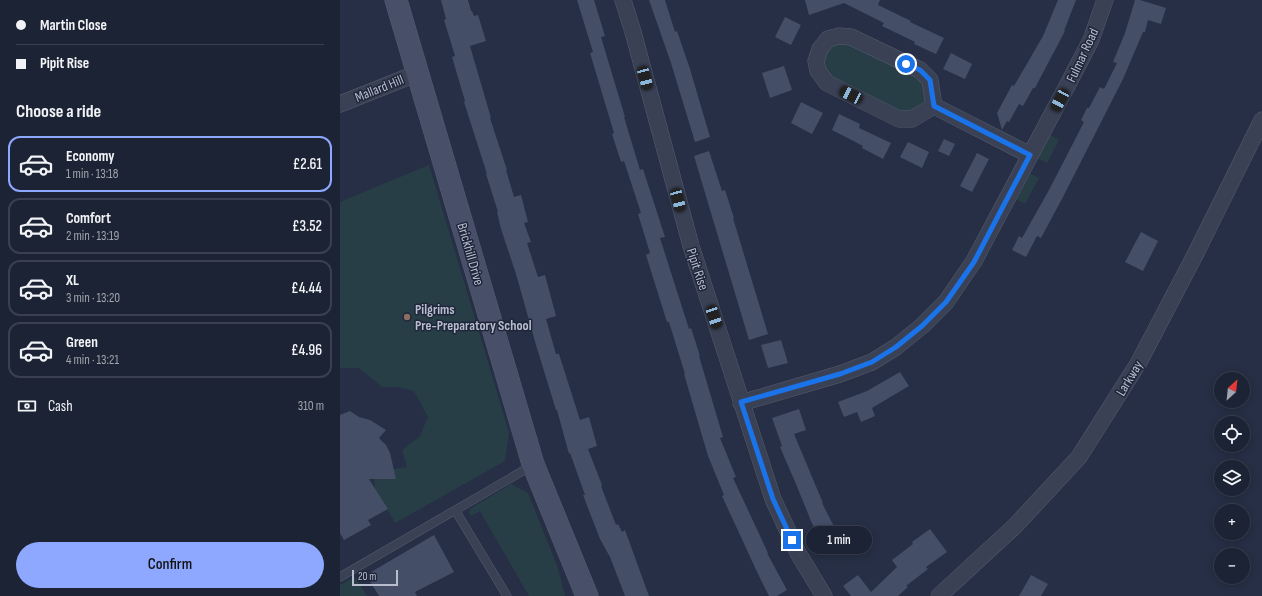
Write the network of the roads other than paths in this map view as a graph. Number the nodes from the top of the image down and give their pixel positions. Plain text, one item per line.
1 (396, 0) edge
2 (623, 0) edge
3 (1104, 0) edge
4 (418, 73) junction
5 (340, 104) edge
6 (934, 106) junction
7 (1262, 120) edge
8 (1030, 155) junction
9 (741, 402) junction
10 (533, 464) junction
11 (455, 510) junction
12 (340, 577) edge
13 (942, 595) edge
14 (507, 596) edge
15 (587, 596) edge
16 (824, 596) edge

1 - 4 street, Brickhill Drive
2 - 9 street, Pipit Rise
3 - 8 street, Fulmar Road
4 - 5 street, Mallard Hill
4 - 10 street, Brickhill Drive
6 - 6 street
6 - 8 street
7 - 13 street, Larkway
8 - 9 street, Fulmar Road
9 - 16 street, Pipit Rise
10 - 11 lane
10 - 15 street, Brickhill Drive
11 - 12 lane
11 - 14 lane

